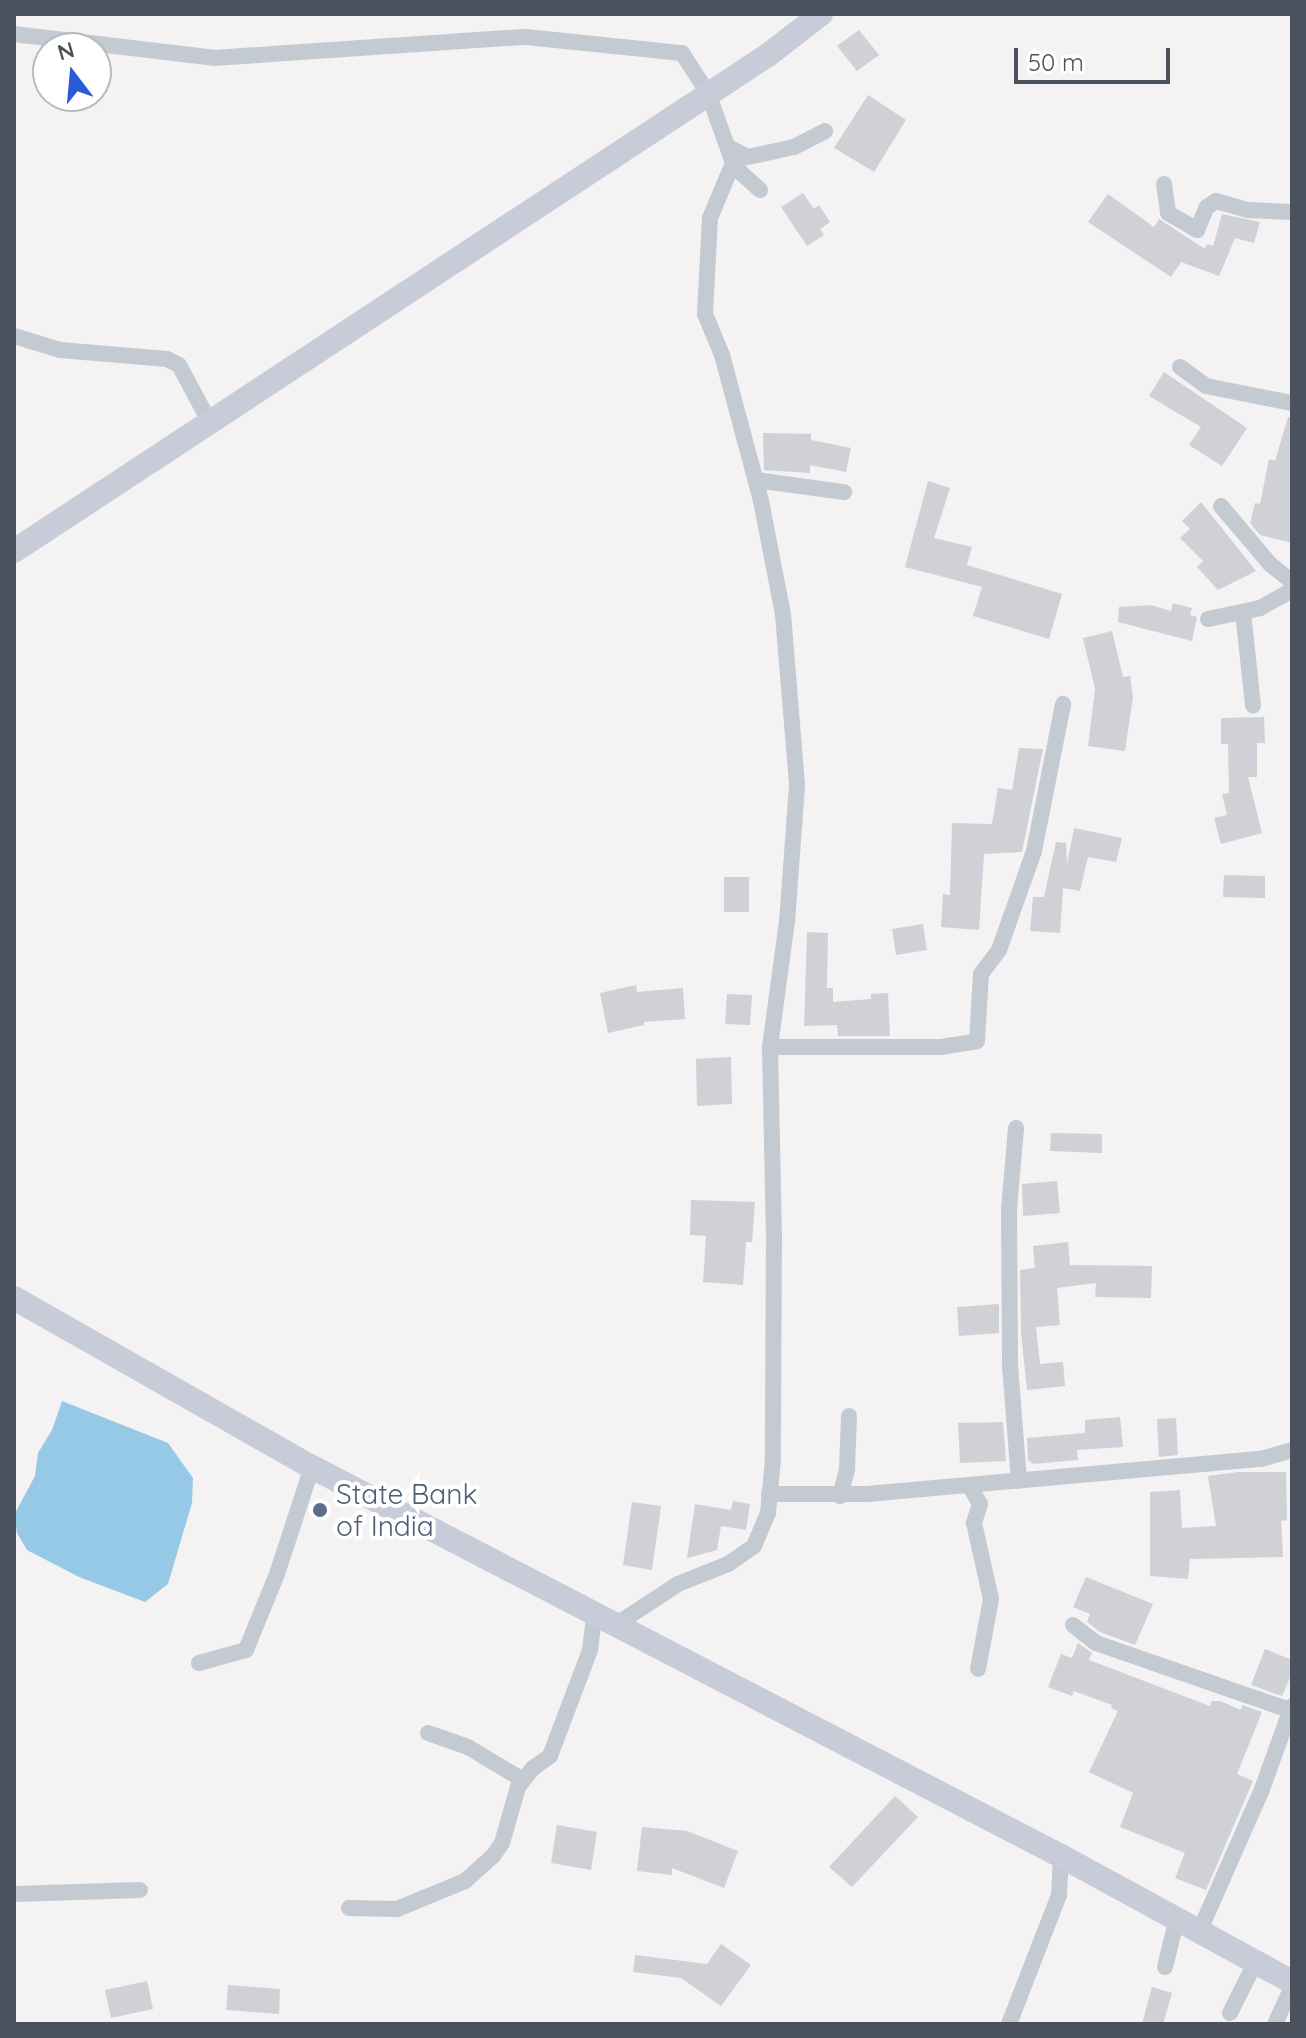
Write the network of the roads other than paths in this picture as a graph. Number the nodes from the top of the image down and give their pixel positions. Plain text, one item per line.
1 (821, 14) edge
2 (14, 34) edge
3 (708, 93) junction
4 (825, 131) dead end
5 (728, 147) junction
6 (1164, 184) dead end
7 (760, 190) dead end
8 (1292, 212) edge
9 (14, 336) edge
10 (1180, 367) dead end
11 (1292, 403) edge
12 (209, 421) junction
13 (756, 480) junction
14 (844, 492) dead end
15 (1221, 506) dead end
16 (14, 551) edge
17 (1292, 582) edge
18 (1292, 590) edge
19 (1243, 612) junction
20 (1208, 619) dead end
21 (1063, 704) dead end
22 (1253, 705) dead end
23 (770, 1047) junction
24 (1016, 1128) dead end
25 (14, 1298) edge
26 (849, 1416) dead end
27 (1292, 1450) edge
28 (312, 1467) junction
29 (1019, 1481) junction
30 (969, 1485) junction
31 (769, 1494) junction
32 (840, 1496) junction
33 (604, 1621) junction
34 (1073, 1625) dead end
35 (199, 1663) dead end
36 (978, 1669) dead end
37 (1291, 1708) edge
38 (428, 1733) dead end
39 (523, 1780) junction
40 (1061, 1856) junction
41 (140, 1890) dead end
42 (14, 1894) edge
43 (349, 1908) dead end
44 (1177, 1918) junction
45 (1200, 1930) junction
46 (1256, 1961) junction
47 (1165, 1967) dead end
48 (1292, 1984) edge
49 (1230, 2013) dead end
50 (1009, 2024) edge
51 (1275, 2024) edge

1 - 3 street
2 - 3 street
3 - 5 street
3 - 12 street
4 - 5 street
5 - 7 street
5 - 13 street
6 - 8 street
9 - 12 street
10 - 11 street
12 - 16 street
13 - 14 street
13 - 23 street
15 - 17 street
18 - 19 street
19 - 20 street
19 - 22 street
21 - 23 street
23 - 31 street
24 - 29 street
25 - 28 street
26 - 32 street
27 - 29 street
28 - 33 street
28 - 35 street
29 - 30 street
30 - 32 street
30 - 36 street
31 - 32 street
31 - 33 street
33 - 39 street
33 - 40 street
34 - 37 street
37 - 45 street
38 - 39 street
39 - 43 street
40 - 44 street
40 - 50 street
41 - 42 street
44 - 45 street
44 - 47 street
45 - 46 street
46 - 48 street
46 - 49 street
48 - 51 street

